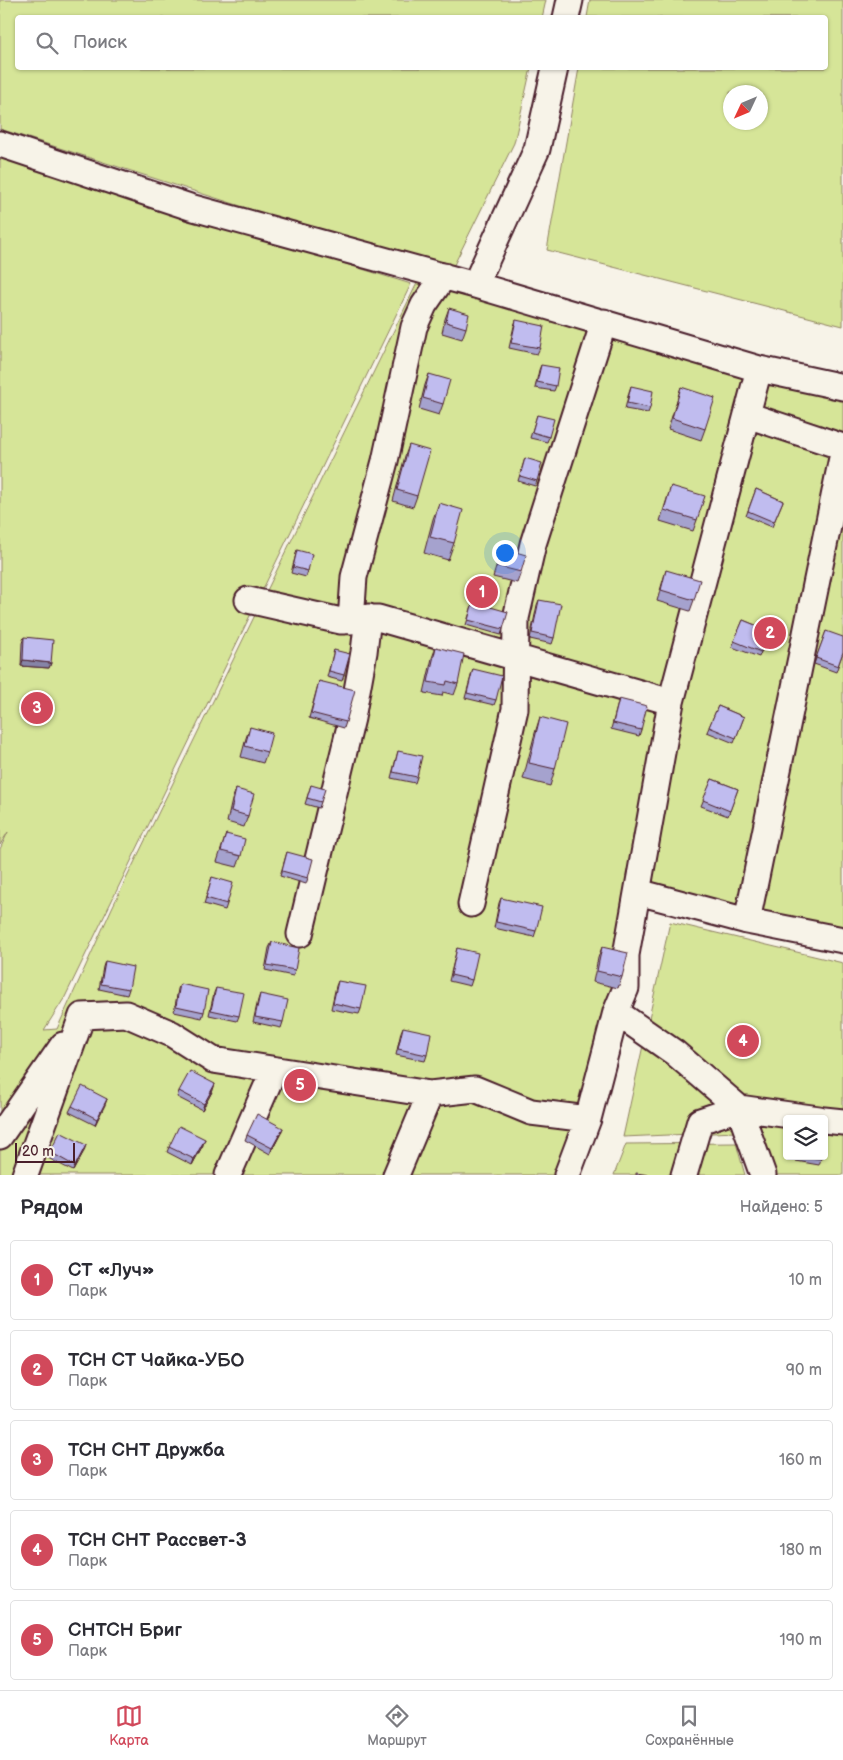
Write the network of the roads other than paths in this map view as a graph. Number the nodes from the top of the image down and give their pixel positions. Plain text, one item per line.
1 (570, 0) edge
2 (567, 15) edge
3 (555, 70) edge
4 (0, 144) edge
5 (444, 276) junction
6 (475, 285) junction
7 (604, 322) junction
8 (759, 369) junction
9 (843, 387) edge
10 (747, 415) junction
11 (843, 447) edge
12 (843, 454) edge
13 (248, 600) dead end
14 (359, 619) junction
15 (515, 657) junction
16 (672, 702) junction
17 (638, 892) junction
18 (471, 904) dead end
19 (747, 921) junction
20 (300, 934) dead end
21 (843, 940) edge
22 (616, 1012) junction
23 (82, 1016) junction
24 (274, 1070) junction
25 (430, 1094) junction
26 (739, 1108) junction
27 (790, 1115) edge
28 (588, 1119) junction
29 (828, 1120) edge
30 (843, 1122) edge
31 (0, 1136) edge
32 (25, 1175) edge
33 (228, 1175) edge
34 (396, 1175) edge
35 (567, 1175) edge
36 (684, 1175) edge
37 (763, 1175) edge

1 - 2 street
3 - 6 street
4 - 5 street
5 - 6 street
5 - 14 street
6 - 7 street
7 - 8 street
7 - 15 street
8 - 9 street
8 - 10 street
10 - 11 street
10 - 16 street
12 - 19 street
13 - 14 street
14 - 15 street
14 - 20 street
15 - 16 street
15 - 18 street
16 - 17 street
17 - 19 street
17 - 22 street
19 - 21 street
22 - 26 street
22 - 28 street
23 - 24 street
23 - 31 street
23 - 32 street
24 - 25 street
24 - 33 street
25 - 28 street
25 - 34 street
26 - 27 street
26 - 36 street
26 - 37 street
28 - 35 street
29 - 30 street

